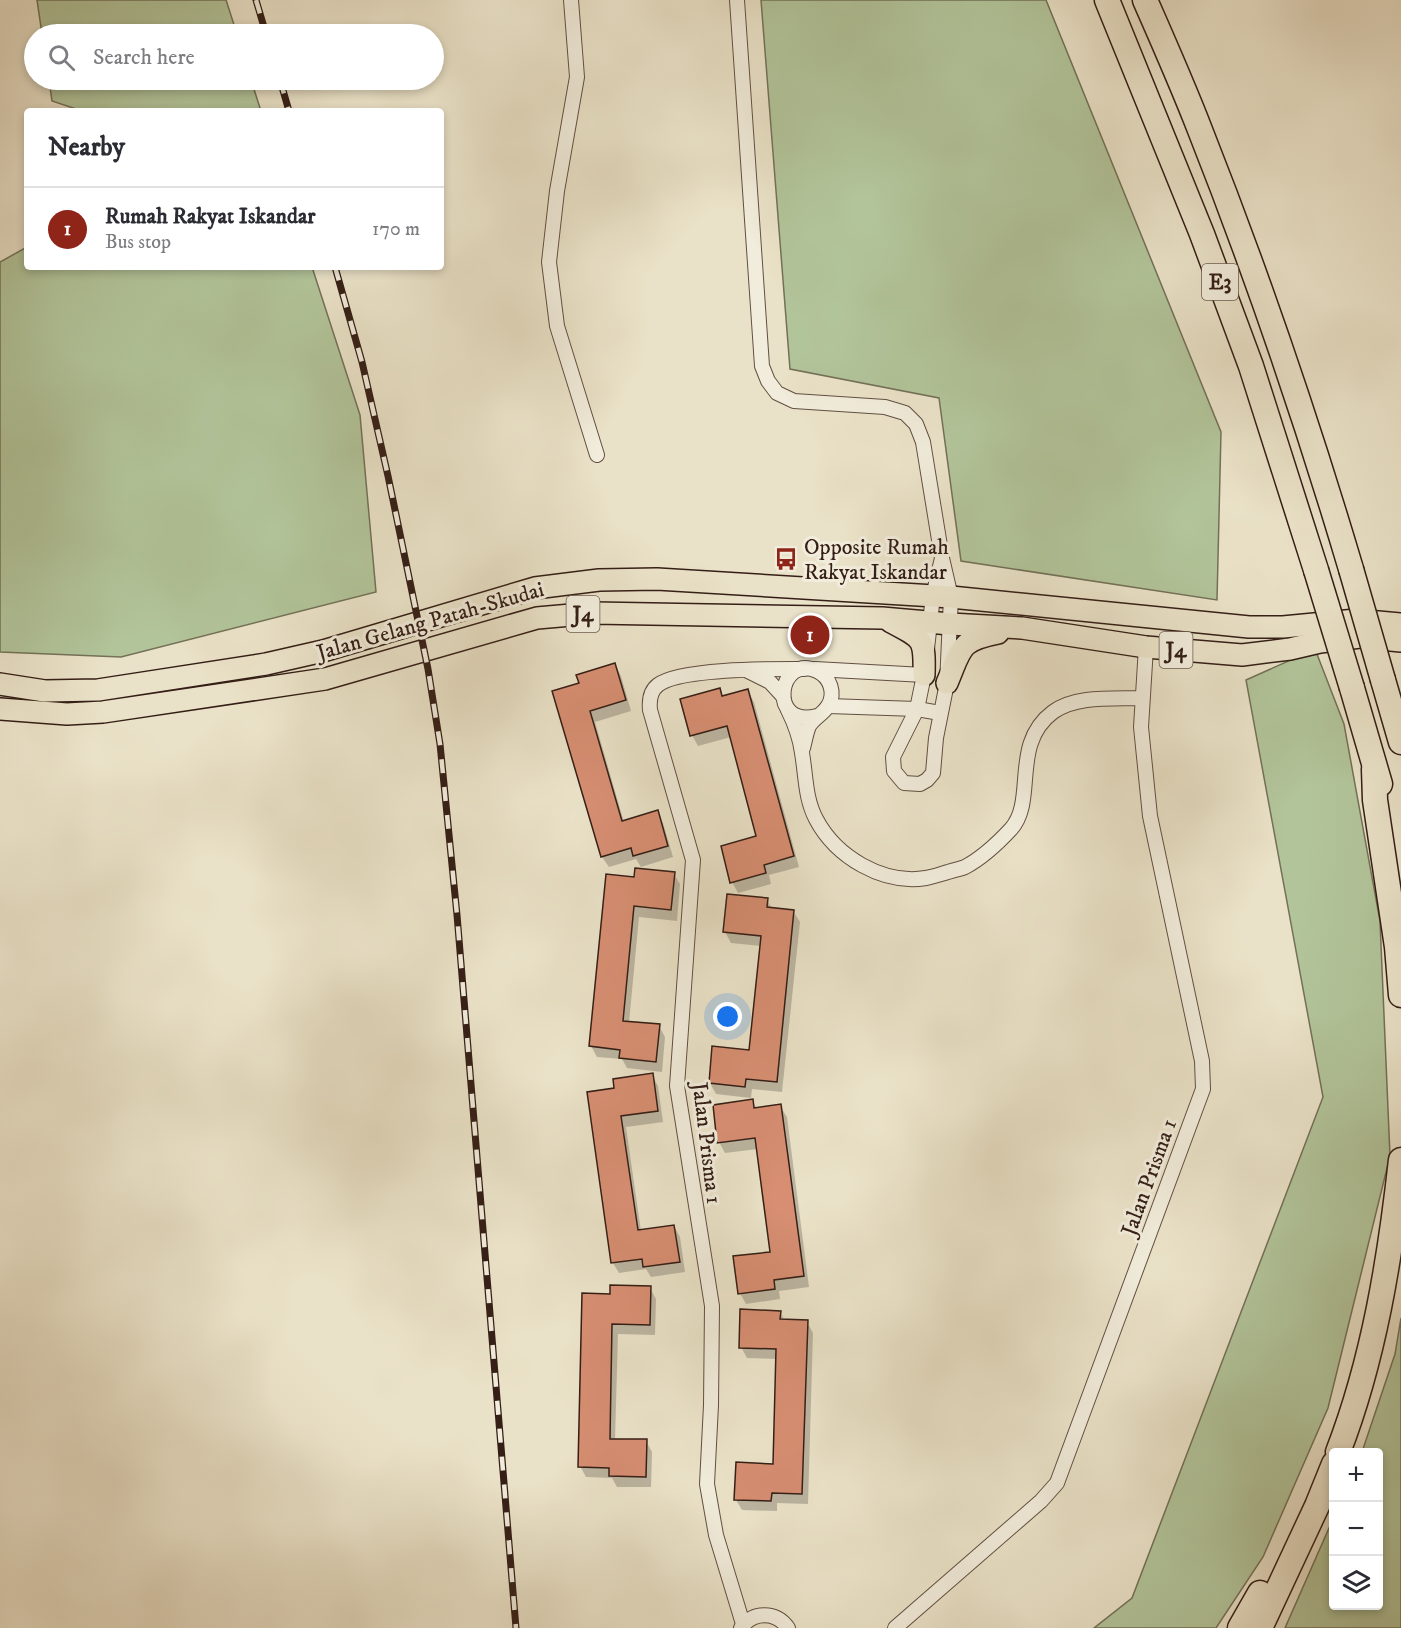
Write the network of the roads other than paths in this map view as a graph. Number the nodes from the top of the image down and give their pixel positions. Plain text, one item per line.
1 (571, 0) edge
2 (737, 0) edge
3 (1107, 0) edge
4 (1145, 0) edge
5 (597, 455) dead end
6 (942, 596) junction
7 (882, 618) junction
8 (940, 623) junction
9 (1401, 624) edge
10 (1022, 628) junction
11 (1401, 641) edge
12 (1146, 647) junction
13 (743, 669) junction
14 (808, 669) junction
15 (924, 675) junction
16 (947, 683) junction
17 (0, 684) edge
18 (782, 695) junction
19 (1142, 698) junction
20 (828, 706) junction
21 (0, 709) edge
22 (917, 709) junction
23 (788, 710) junction
24 (940, 713) junction
25 (817, 716) junction
26 (1401, 742) edge
27 (802, 753) junction
28 (1374, 769) junction
29 (1401, 859) edge
30 (1401, 995) edge
31 (1401, 1160) edge
32 (1339, 1448) edge
33 (1329, 1476) edge
34 (1317, 1506) junction
35 (742, 1626) edge
36 (788, 1628) edge
37 (895, 1628) edge
38 (1240, 1628) edge
39 (1260, 1628) edge

1 - 5 street
2 - 6 street
3 - 28 highway, E3, bridge
4 - 26 highway, E3, bridge
6 - 8 street
6 - 8 street
6 - 9 main road, Jalan Gelang Patah-Skudai / J4
6 - 17 main road, Jalan Gelang Patah-Skudai / J4
7 - 8 main road, Jalan Gelang Patah-Skudai / J4
7 - 15 main road
7 - 21 main road, Jalan Gelang Patah-Skudai / J4
8 - 10 main road, Jalan Gelang Patah-Skudai / J4
8 - 15 street
8 - 16 street
10 - 12 main road, Jalan Gelang Patah-Skudai / J4
10 - 16 main road
11 - 12 main road, Jalan Gelang Patah-Skudai / J4
12 - 19 street, Jalan Prisma 1
13 - 14 street, Jalan Prisma 1
13 - 18 street
13 - 35 street, Jalan Prisma 1
14 - 15 street, Jalan Prisma 1
14 - 18 street
14 - 20 street
15 - 22 street
16 - 24 street
18 - 23 street
19 - 27 street
19 - 37 street, Jalan Prisma 1
20 - 22 street
20 - 25 street
22 - 24 street
22 - 24 street
23 - 25 street
23 - 27 street
25 - 27 street
28 - 29 highway, E3
28 - 30 highway
31 - 32 highway
33 - 34 highway
34 - 38 highway
34 - 39 highway
35 - 36 street

